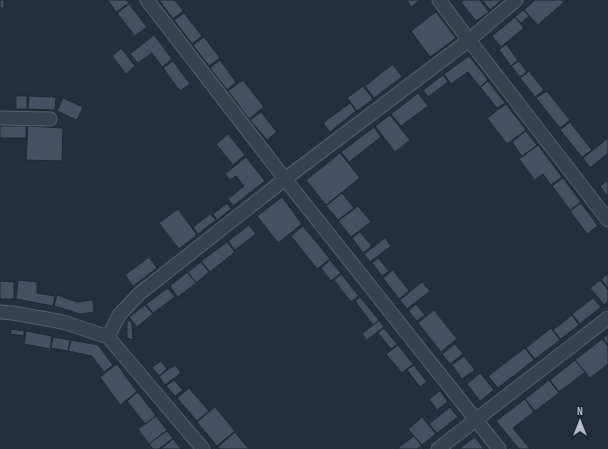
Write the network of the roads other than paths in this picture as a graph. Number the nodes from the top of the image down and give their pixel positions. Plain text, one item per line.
1 (147, 0) edge
2 (439, 0) edge
3 (516, 0) edge
4 (469, 40) junction
5 (0, 118) edge
6 (50, 120) dead end
7 (285, 179) junction
8 (608, 220) edge
9 (0, 312) edge
10 (608, 318) edge
11 (108, 337) junction
12 (476, 419) junction
13 (203, 449) edge
14 (438, 449) edge
15 (499, 449) edge

1 - 7 street
2 - 4 street
3 - 4 street
4 - 7 street
4 - 8 street
5 - 6 street
7 - 11 street
7 - 12 street
9 - 11 street
10 - 12 street
11 - 13 street
12 - 14 street
12 - 15 street

